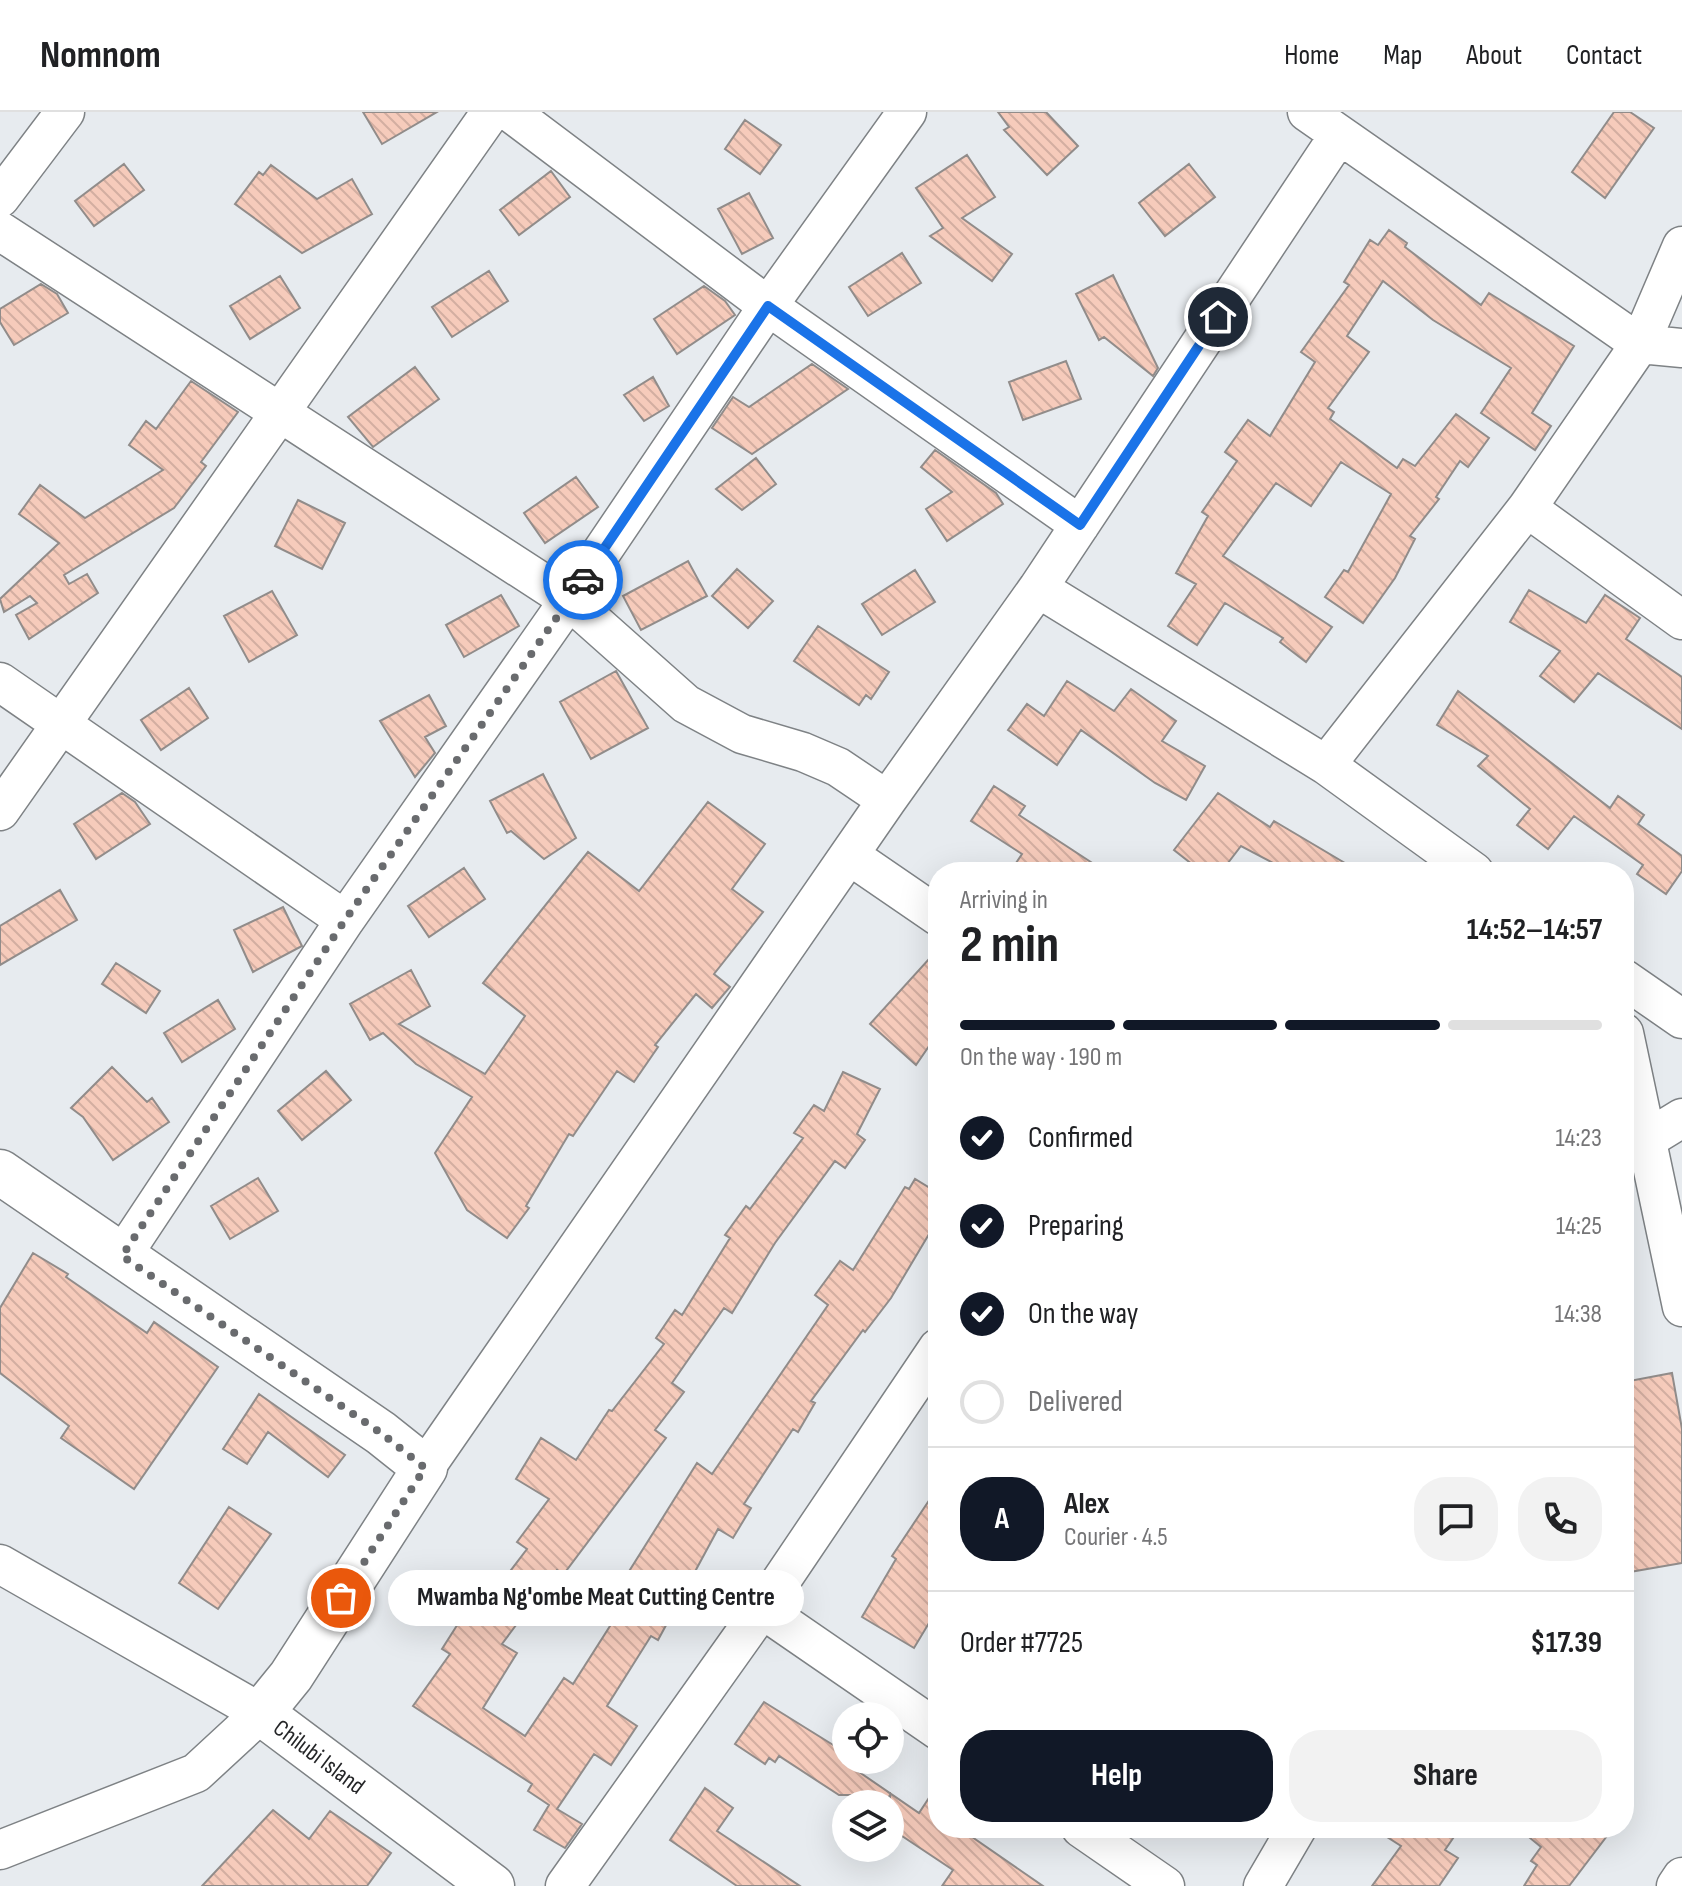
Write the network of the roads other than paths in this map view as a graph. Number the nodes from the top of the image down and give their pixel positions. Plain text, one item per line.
1 (65, 112) edge
2 (491, 112) edge
3 (510, 112) edge
4 (907, 112) edge
5 (1307, 112) edge
6 (1339, 135) junction
7 (0, 198) edge
8 (0, 231) edge
9 (1682, 246) edge
10 (768, 306) junction
11 (1640, 344) junction
12 (1682, 348) edge
13 (281, 411) junction
14 (1527, 508) junction
15 (1080, 525) junction
16 (1038, 588) junction
17 (569, 600) junction
18 (1682, 620) edge
19 (0, 682) edge
20 (58, 724) junction
21 (1326, 765) junction
22 (887, 800) junction
23 (0, 811) edge
24 (849, 855) junction
25 (1460, 862) edge
26 (928, 909) edge
27 (345, 920) junction
28 (1634, 986) edge
29 (1682, 1019) edge
30 (1634, 1082) edge
31 (1682, 1118) edge
32 (1646, 1140) junction
33 (0, 1172) edge
34 (122, 1256) junction
35 (1682, 1307) edge
36 (928, 1363) edge
37 (425, 1468) junction
38 (0, 1564) edge
39 (762, 1609) junction
40 (261, 1713) junction
41 (928, 1723) edge
42 (1095, 1838) edge
43 (1291, 1838) edge
44 (0, 1850) edge
45 (1682, 1877) edge
46 (492, 1886) edge
47 (565, 1886) edge
48 (1165, 1886) edge
49 (1263, 1886) edge
50 (1676, 1886) edge

1 - 7 street
2 - 13 street
3 - 10 street
4 - 10 street
5 - 6 street
6 - 11 street
6 - 15 street
8 - 13 street
9 - 11 street
10 - 15 street
10 - 17 street
11 - 12 street
11 - 14 street
13 - 17 street
13 - 20 street
14 - 18 street
14 - 21 street
15 - 16 street
16 - 21 street
16 - 22 street
17 - 22 street
17 - 27 street
19 - 20 street
20 - 23 street
20 - 27 street
21 - 25 street
22 - 24 street
24 - 26 street
24 - 37 street
27 - 34 street
28 - 29 street
30 - 32 street
31 - 32 street
32 - 35 street
33 - 34 street
34 - 37 street
36 - 39 street
37 - 40 street, Chilubi Island
38 - 40 street
39 - 41 street
39 - 47 street
40 - 44 street
40 - 46 street, Chilubi Island
42 - 48 street
43 - 49 street
45 - 50 street

